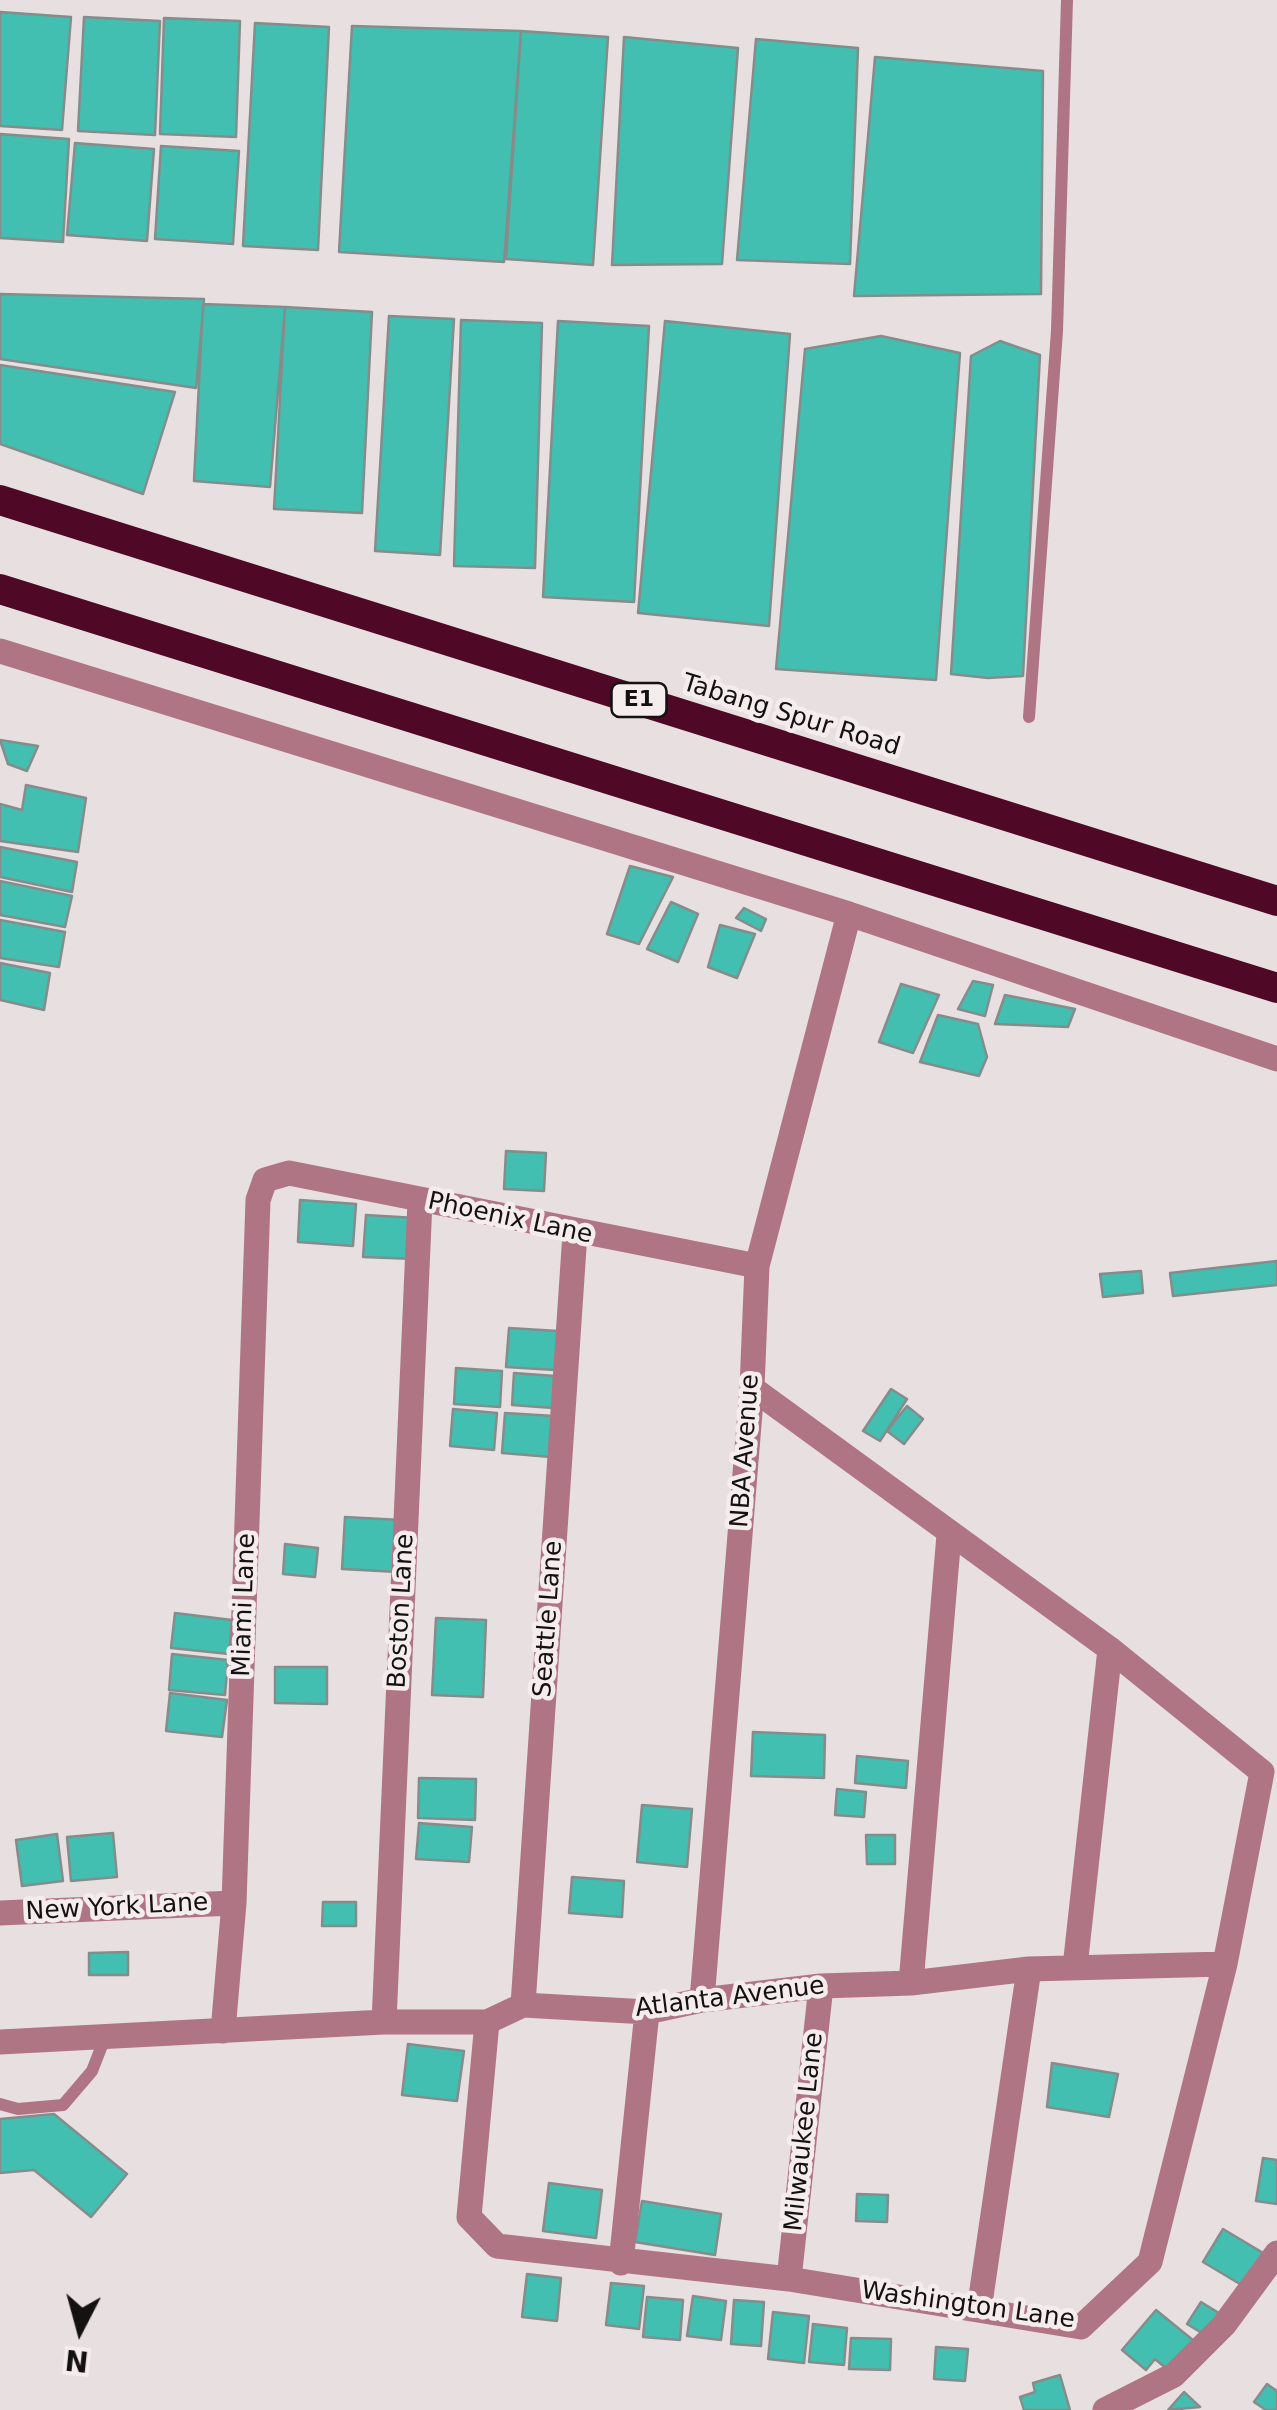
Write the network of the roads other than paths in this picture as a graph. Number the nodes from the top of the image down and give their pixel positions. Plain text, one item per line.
1 (1067, 0) edge
2 (0, 500) edge
3 (0, 590) edge
4 (0, 651) edge
5 (1029, 717) dead end
6 (1277, 902) edge
7 (849, 914) junction
8 (1277, 988) edge
9 (1277, 1059) edge
10 (265, 1180) joint
11 (420, 1201) junction
12 (576, 1233) junction
13 (757, 1266) junction
14 (752, 1388) junction
15 (948, 1536) junction
16 (1110, 1650) junction
17 (234, 1903) junction
18 (0, 1913) edge
19 (1225, 1964) junction
20 (1029, 1968) junction
21 (1076, 1968) junction
22 (911, 1983) junction
23 (821, 1986) junction
24 (702, 2000) junction
25 (524, 2004) junction
26 (646, 2012) junction
27 (384, 2022) junction
28 (487, 2022) junction
29 (223, 2031) junction
30 (106, 2034) junction
31 (0, 2042) edge
32 (0, 2104) edge
33 (1277, 2252) edge
34 (621, 2263) junction
35 (790, 2279) junction
36 (978, 2310) junction
37 (1105, 2410) edge

1 - 5 lane
2 - 6 highway, Tabang Spur Road / E1
3 - 8 highway
4 - 7 street
7 - 9 street
7 - 13 street, NBA Avenue
10 - 11 street, Phoenix Lane
10 - 17 street, Miami Lane
11 - 12 street, Phoenix Lane
11 - 27 street, Boston Lane
12 - 13 street, Phoenix Lane
12 - 25 street, Seattle Lane
13 - 14 street, NBA Avenue
14 - 15 street
14 - 24 street, NBA Avenue
15 - 16 street
15 - 22 street
16 - 19 street
16 - 21 street
17 - 18 street, New York Lane
17 - 29 street, Miami Lane
19 - 21 street, Atlanta Avenue
19 - 36 street, Washington Lane
20 - 21 street, Atlanta Avenue
20 - 22 street, Atlanta Avenue
20 - 36 street
22 - 23 street, Atlanta Avenue
23 - 24 street, Atlanta Avenue
23 - 35 street, Milwaukee Lane
24 - 26 street, Atlanta Avenue
25 - 26 street, Atlanta Avenue
25 - 28 street, Atlanta Avenue
26 - 34 street
27 - 28 street, Atlanta Avenue
27 - 29 street, Atlanta Avenue
28 - 34 street, Washington Lane
29 - 30 street, Atlanta Avenue
30 - 31 street, Atlanta Avenue
30 - 32 lane
33 - 37 street
34 - 35 street, Washington Lane
35 - 36 street, Washington Lane

